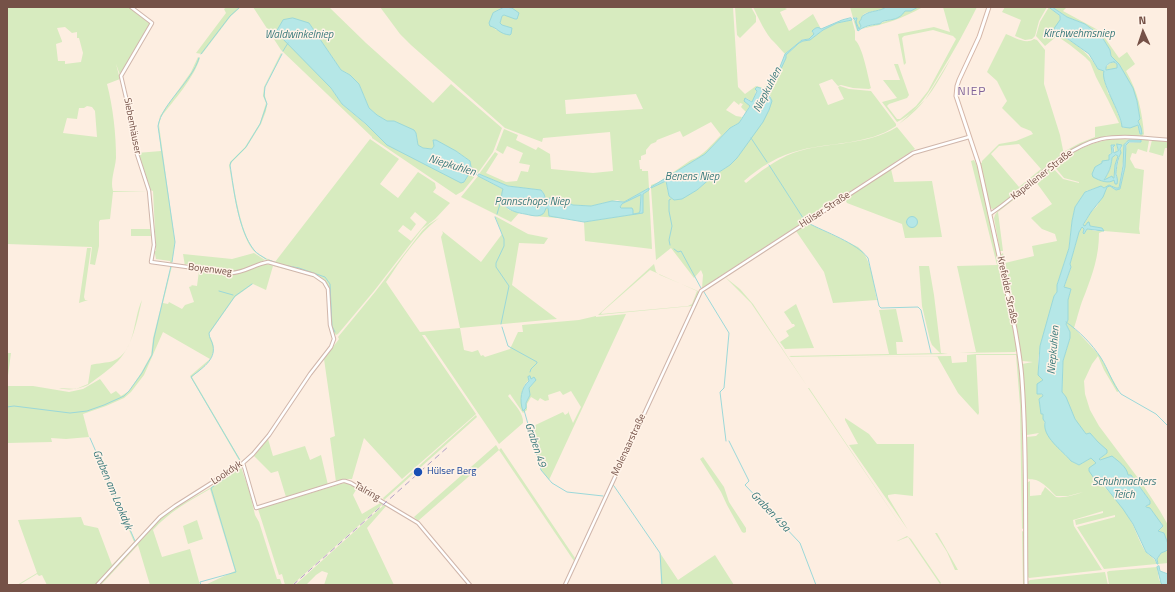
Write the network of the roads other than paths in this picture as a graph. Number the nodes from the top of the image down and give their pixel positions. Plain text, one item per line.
1 (131, 7) edge
2 (989, 7) edge
3 (969, 137) junction
4 (1168, 140) edge
5 (990, 214) junction
6 (151, 262) joint
7 (694, 305) joint
8 (334, 339) joint
9 (243, 463) junction
10 (98, 585) edge
11 (470, 585) edge
12 (565, 585) edge
13 (1026, 585) edge

1 - 6 street, Siebenhäuser
2 - 3 main road, Krefelder Straße
3 - 5 main road, Krefelder Straße
3 - 7 street, Hülser Straße
4 - 5 street, Kapellener Straße
5 - 13 main road, Krefelder Straße
6 - 8 street, Boyenweg
7 - 12 street, Molenaarstraße
8 - 9 street, Lookdyk
9 - 10 street, Lookdyk
9 - 11 street, Talring

